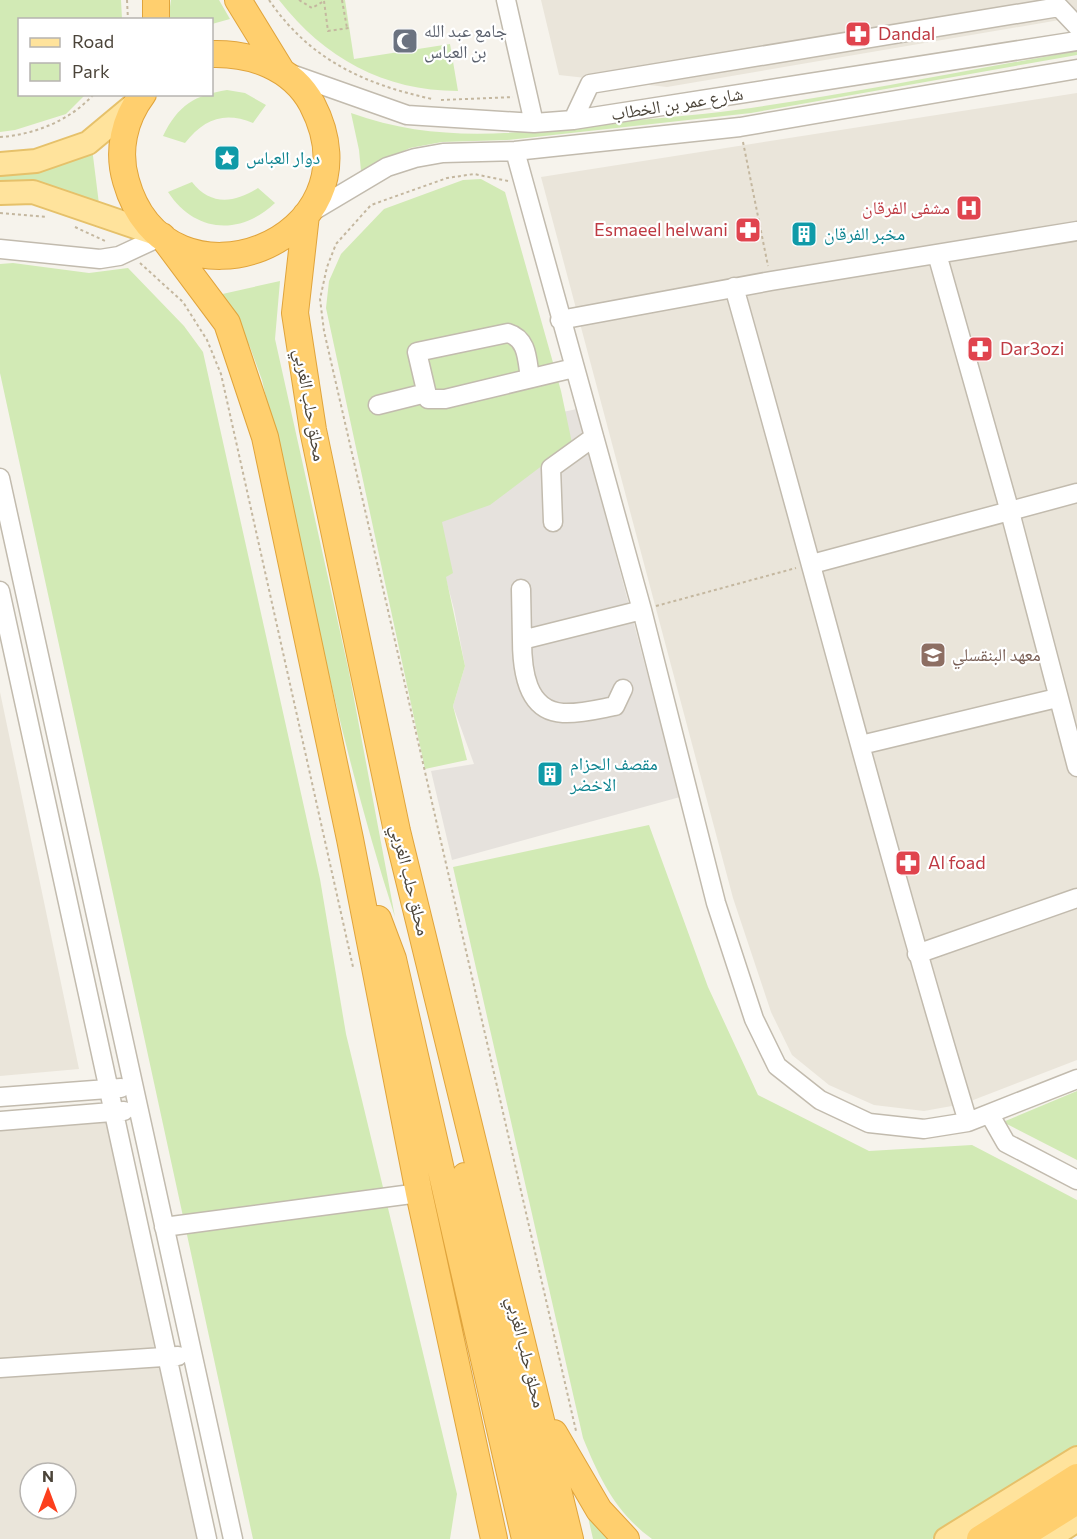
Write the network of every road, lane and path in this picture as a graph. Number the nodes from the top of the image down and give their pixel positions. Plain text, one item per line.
1 (127, 0) edge
2 (156, 0) edge
3 (238, 0) edge
4 (269, 0) edge
5 (299, 0) edge
6 (342, 0) edge
7 (506, 0) edge
8 (324, 1) edge
9 (128, 18) edge
10 (156, 18) edge
11 (1077, 26) edge
12 (1077, 41) edge
13 (213, 54) edge
14 (1077, 69) edge
15 (281, 70) junction
16 (92, 96) edge
17 (139, 97) edge
18 (528, 97) junction
19 (573, 120) junction
20 (534, 123) junction
21 (740, 127) junction
22 (0, 137) edge
23 (515, 151) junction
24 (0, 164) edge
25 (525, 186) junction
26 (0, 193) edge
27 (0, 213) edge
28 (306, 215) junction
29 (51, 218) dead end
30 (69, 225) dead end
31 (1077, 231) edge
32 (162, 236) junction
33 (0, 249) edge
34 (128, 252) junction
35 (937, 254) junction
36 (771, 281) junction
37 (734, 287) junction
38 (560, 320) junction
39 (574, 368) junction
40 (530, 378) junction
41 (426, 393) junction
42 (378, 405) dead end
43 (594, 436) junction
44 (0, 478) edge
45 (1077, 493) edge
46 (1010, 512) junction
47 (553, 522) dead end
48 (812, 564) junction
49 (521, 589) dead end
50 (0, 591) edge
51 (642, 610) junction
52 (522, 640) junction
53 (623, 689) dead end
54 (1057, 698) junction
55 (861, 745) junction
56 (1077, 766) edge
57 (397, 831) junction
58 (350, 839) junction
59 (1077, 898) edge
60 (917, 954) junction
61 (355, 975) dead end
62 (1077, 1079) edge
63 (133, 1086) junction
64 (109, 1089) junction
65 (0, 1097) edge
66 (138, 1109) junction
67 (114, 1113) junction
68 (990, 1115) junction
69 (0, 1121) edge
70 (968, 1122) junction
71 (1077, 1180) edge
72 (419, 1193) junction
73 (164, 1227) junction
74 (192, 1355) junction
75 (167, 1357) junction
76 (0, 1368) edge
77 (541, 1412) junction
78 (579, 1441) dead end
79 (1077, 1458) edge
80 (1077, 1477) edge
81 (482, 1494) junction
82 (1077, 1501) edge
83 (1077, 1521) edge
84 (207, 1539) edge
85 (233, 1539) edge
86 (476, 1539) edge
87 (494, 1539) edge
88 (525, 1539) edge
89 (544, 1539) edge
90 (570, 1539) edge
91 (626, 1539) edge
92 (946, 1539) edge
93 (980, 1539) edge
94 (1016, 1539) edge
95 (1048, 1539) edge

1 - 9 path
2 - 10 highway
3 - 15 highway
4 - 18 path
5 - 8 path
6 - 8 path
7 - 18 street
11 - 19 street
12 - 19 street, شارع عمر بن الخطاب
13 - 15 highway
14 - 21 street, شارع عمر بن الخطاب
15 - 20 street, شارع عمر بن الخطاب
15 - 28 highway
16 - 22 path
17 - 24 main road
17 - 32 highway
18 - 20 street
19 - 20 street, شارع عمر بن الخطاب
21 - 23 street, شارع عمر بن الخطاب
21 - 36 path
23 - 25 street
23 - 28 street, شارع عمر بن الخطاب
25 - 38 street
25 - 78 path
26 - 32 main road
27 - 29 path
28 - 32 highway
28 - 57 highway, محلق حلب الغربي
30 - 34 path
31 - 35 street
32 - 34 street
32 - 58 highway
33 - 34 street
34 - 61 path
35 - 36 street
35 - 46 street
36 - 37 street
37 - 38 street
37 - 48 street
38 - 39 street
39 - 40 street
39 - 43 street
40 - 41 street
40 - 41 street
41 - 42 street
43 - 47 street
43 - 51 street
44 - 63 street
45 - 46 street
46 - 48 street
46 - 54 street
48 - 51 path
48 - 55 street
49 - 52 street
50 - 64 street
51 - 52 street
51 - 70 street
52 - 53 street
54 - 55 street
54 - 56 street
55 - 60 street
57 - 77 highway, محلق حلب الغربي
57 - 89 highway
58 - 72 highway
58 - 88 highway
59 - 60 street
60 - 70 street
62 - 68 street
63 - 64 street
63 - 66 street
64 - 65 street
64 - 67 street
66 - 67 street
66 - 73 street
67 - 69 street
67 - 75 street
68 - 70 street
68 - 71 street
72 - 73 street
72 - 81 highway
73 - 74 street
74 - 75 street
74 - 85 street
75 - 76 street
75 - 84 street
77 - 90 highway, محلق حلب الغربي
77 - 91 highway
79 - 92 main road
80 - 93 highway
81 - 86 highway
81 - 87 highway
82 - 94 highway
83 - 95 main road

